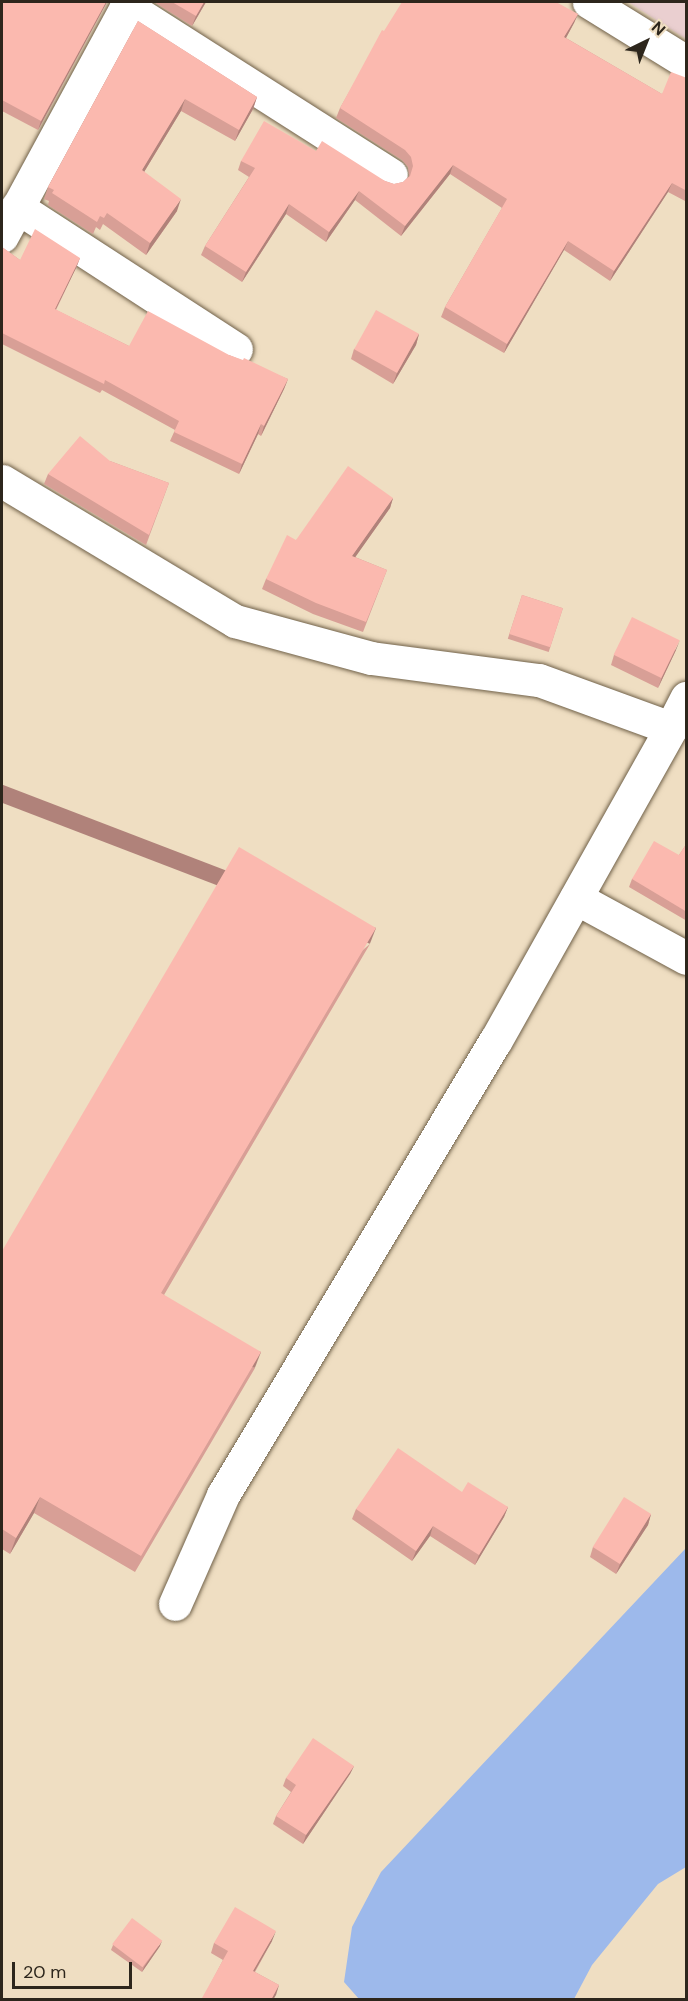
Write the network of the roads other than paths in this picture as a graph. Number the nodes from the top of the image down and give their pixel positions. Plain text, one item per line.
1 (589, 2) edge
2 (128, 4) edge
3 (687, 62) edge
4 (391, 175) dead end
5 (17, 207) junction
6 (2, 236) edge
7 (236, 350) dead end
8 (2, 481) edge
9 (687, 698) edge
10 (671, 728) junction
11 (576, 898) junction
12 (687, 958) edge
13 (175, 1604) dead end

1 - 3 street
2 - 4 street
2 - 5 street
5 - 6 street
5 - 7 street
8 - 10 street
9 - 10 street
10 - 11 street
11 - 12 street
11 - 13 street

